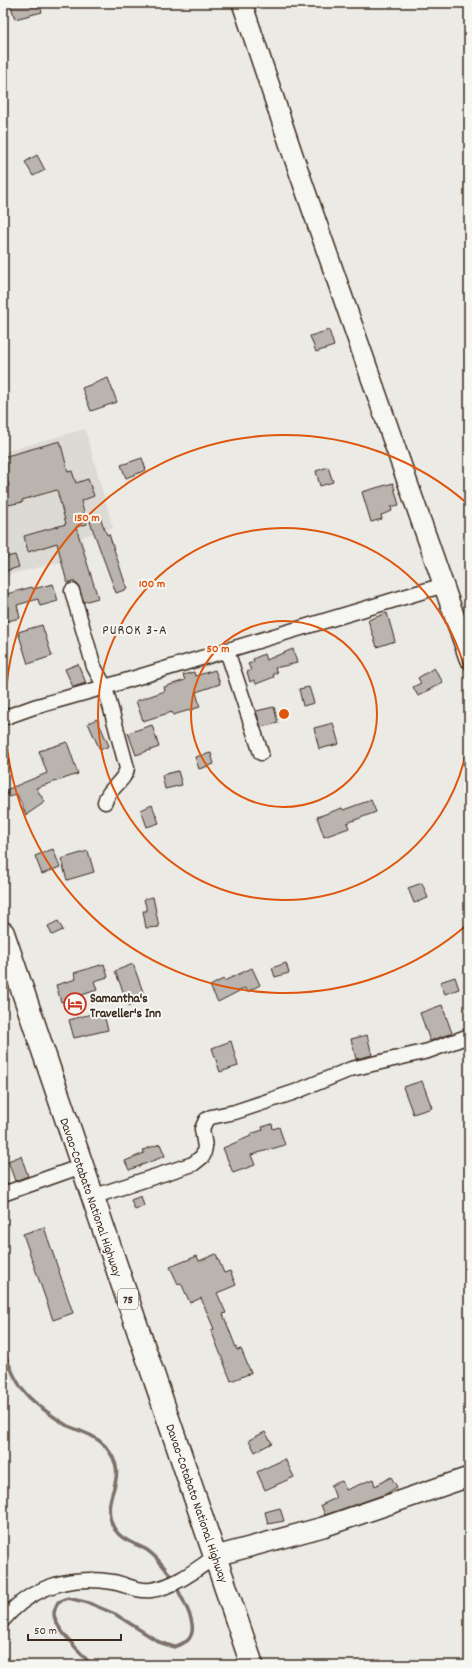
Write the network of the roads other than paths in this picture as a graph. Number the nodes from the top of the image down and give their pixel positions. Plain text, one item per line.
1 (242, 3) edge
2 (444, 585) junction
3 (72, 591) dead end
4 (227, 651) junction
5 (469, 658) edge
6 (105, 687) junction
7 (3, 718) edge
8 (261, 753) dead end
9 (105, 802) dead end
10 (3, 933) edge
11 (469, 1036) edge
12 (82, 1166) junction
13 (3, 1194) edge
14 (92, 1197) junction
15 (469, 1477) edge
16 (216, 1556) junction
17 (3, 1620) edge
18 (252, 1665) edge

1 - 2 street
2 - 4 street
2 - 5 street
3 - 6 street
4 - 6 street
4 - 8 street
6 - 7 street
6 - 9 street
10 - 12 highway, Davao-Cotabato National Highway / 75
11 - 14 street
12 - 13 street
12 - 14 highway, Davao-Cotabato National Highway / 75
14 - 16 highway, Davao-Cotabato National Highway / 75
15 - 16 street
16 - 17 street
16 - 18 highway, Davao-Cotabato National Highway / 75

